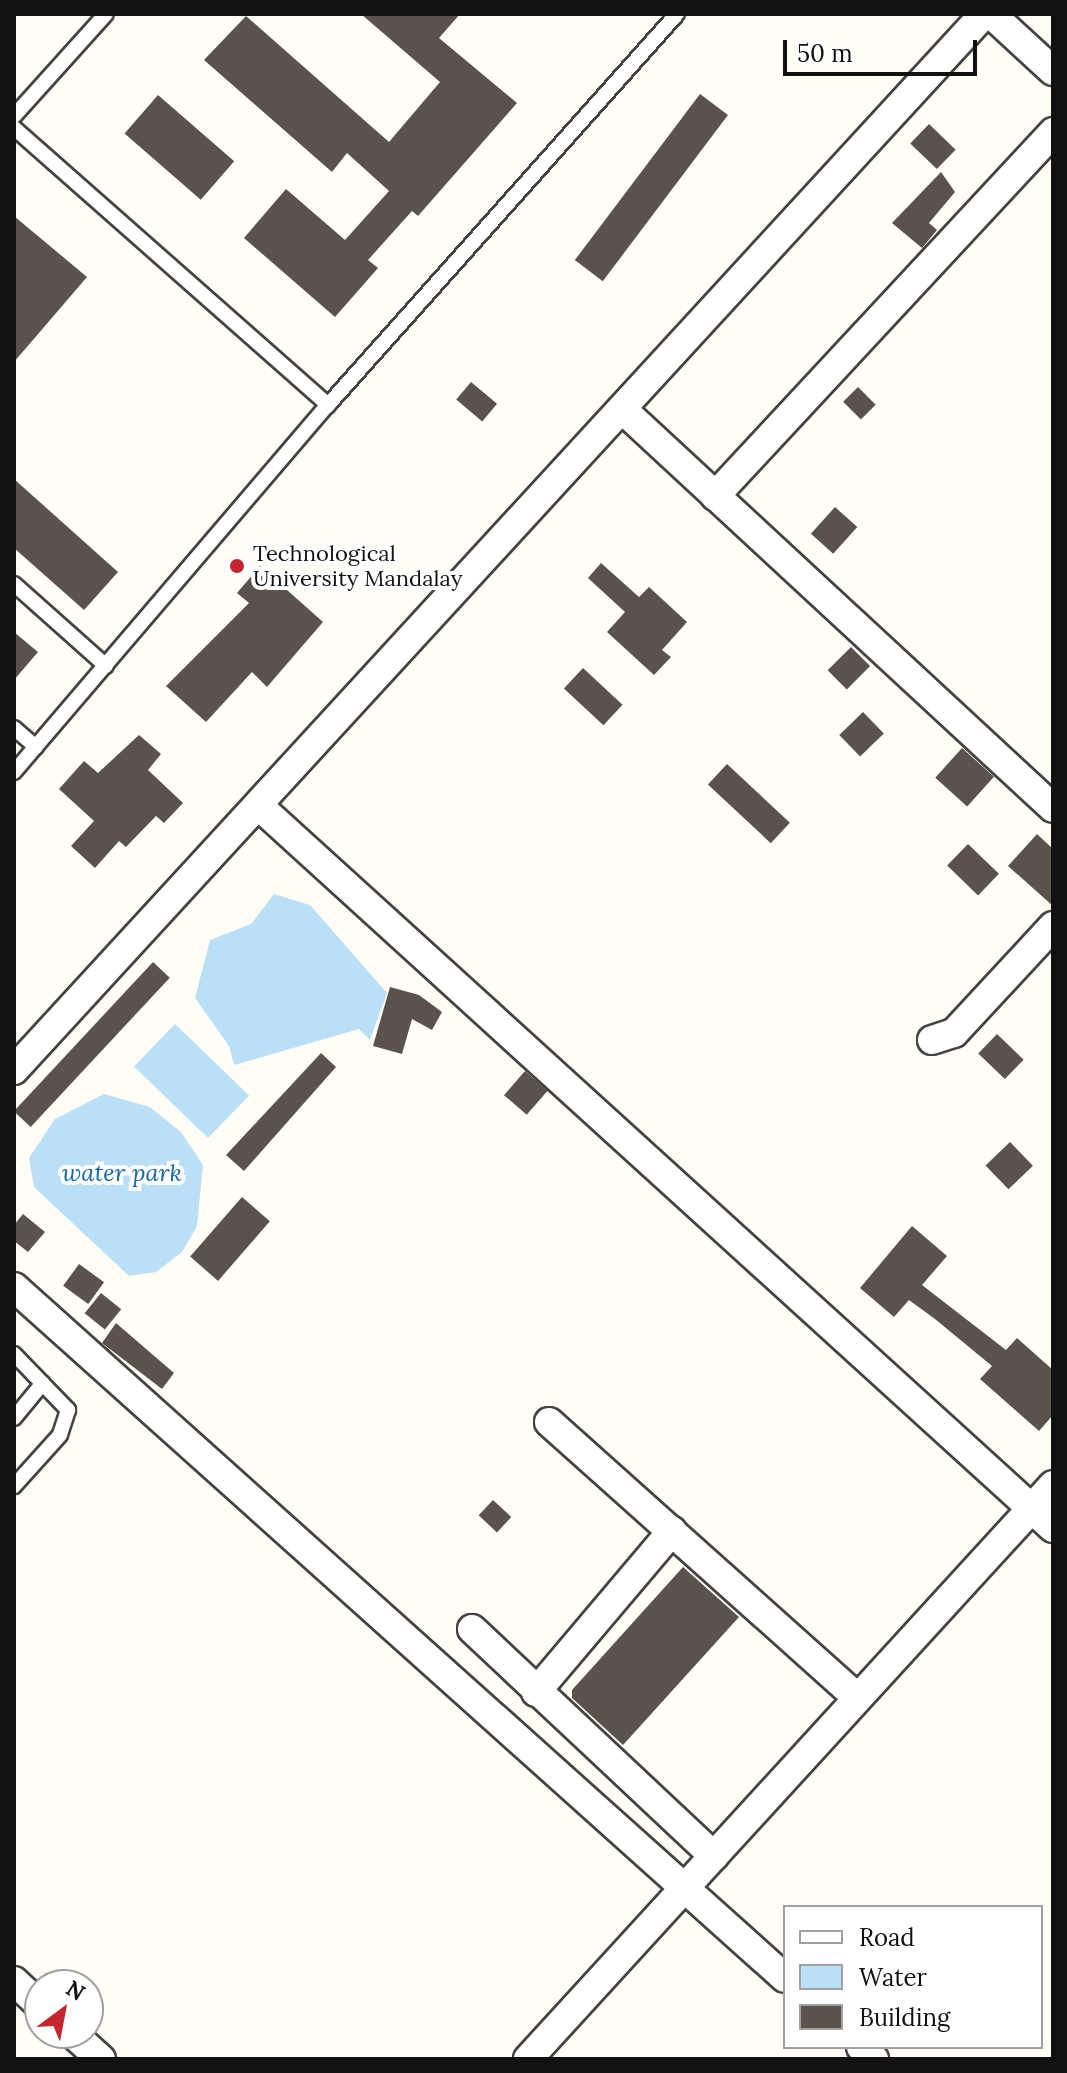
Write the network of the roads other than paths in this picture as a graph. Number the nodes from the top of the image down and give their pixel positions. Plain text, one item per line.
1 (106, 14) edge
2 (677, 14) edge
3 (984, 14) edge
4 (991, 14) edge
5 (1053, 71) edge
6 (14, 116) edge
7 (14, 128) edge
8 (1053, 132) edge
9 (328, 405) junction
10 (622, 409) junction
11 (715, 496) junction
12 (14, 584) edge
13 (106, 666) junction
14 (14, 728) edge
15 (36, 747) junction
16 (14, 772) edge
17 (259, 806) junction
18 (1053, 808) edge
19 (1053, 926) edge
20 (932, 1040) dead end
21 (14, 1070) edge
22 (16, 1292) edge
23 (14, 1354) edge
24 (43, 1383) junction
25 (14, 1418) edge
26 (549, 1422) dead end
27 (1053, 1485) edge
28 (14, 1486) edge
29 (1032, 1509) junction
30 (1053, 1528) edge
31 (672, 1531) junction
32 (472, 1629) dead end
33 (536, 1692) junction
34 (858, 1698) junction
35 (714, 1856) junction
36 (685, 1888) junction
37 (783, 1976) edge
38 (528, 2059) edge

1 - 6 lane
2 - 9 lane
3 - 10 street
4 - 5 street
7 - 9 lane
8 - 11 street
9 - 13 lane
10 - 11 street
10 - 17 street
11 - 18 street
12 - 13 lane
13 - 15 lane
14 - 15 lane
15 - 16 lane
17 - 21 street
17 - 29 street
19 - 20 street
22 - 36 street
23 - 24 lane
24 - 25 lane
24 - 28 lane
26 - 31 street
27 - 29 street
29 - 30 street
29 - 34 street
31 - 33 street
31 - 34 street
32 - 33 street
33 - 35 street
34 - 35 street
35 - 36 street
36 - 37 street
36 - 38 street

